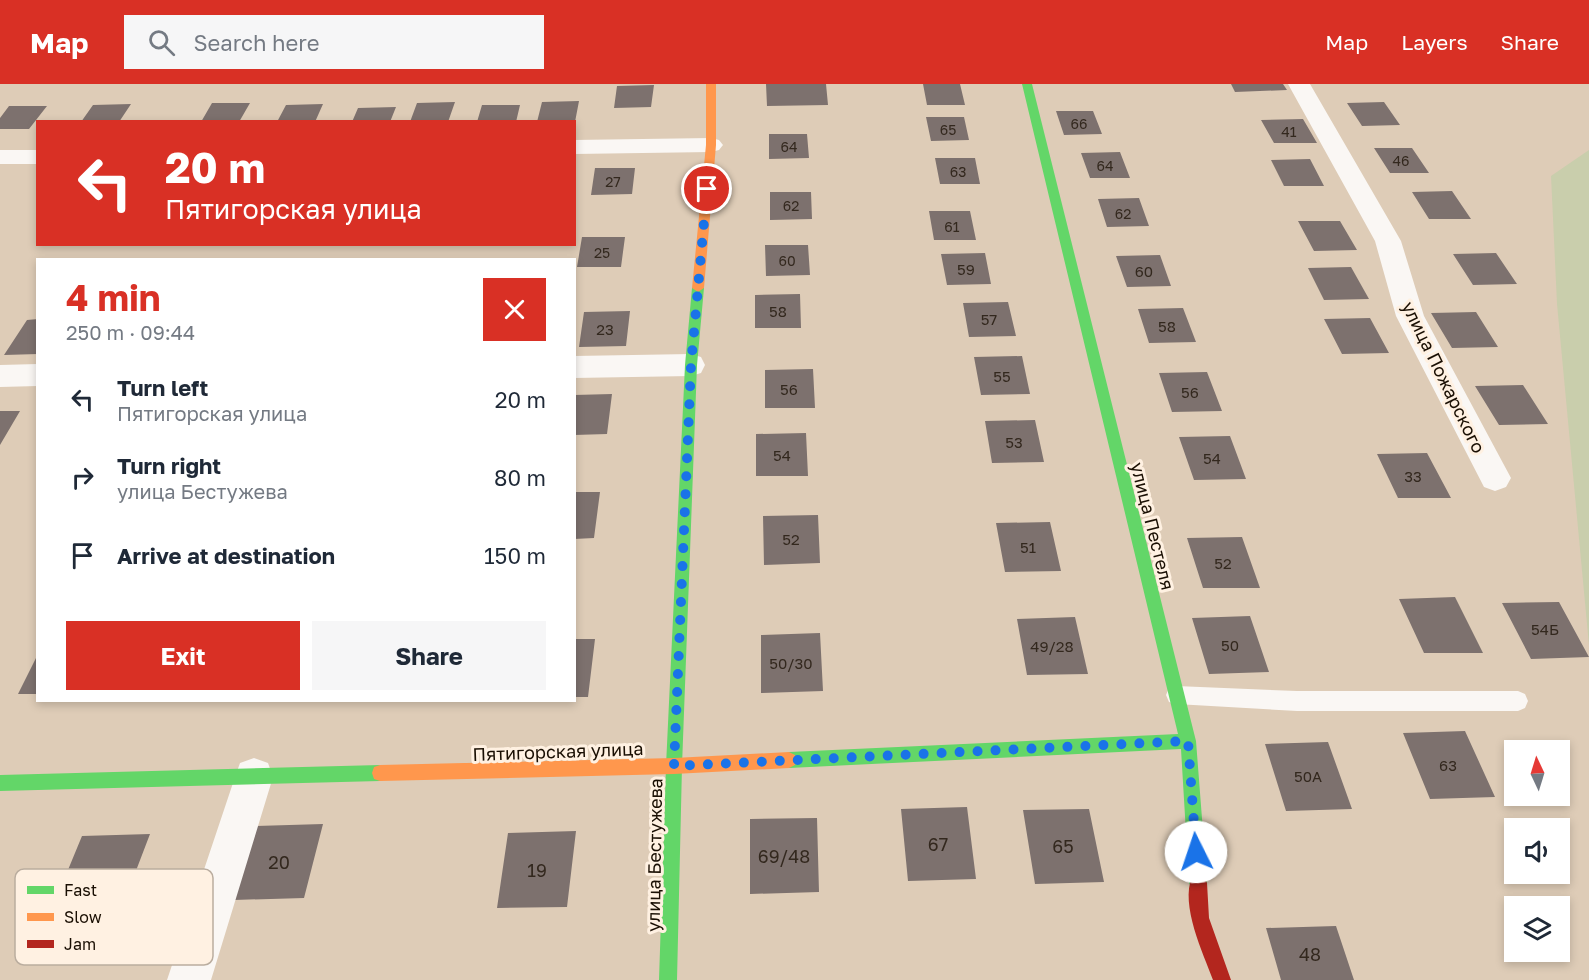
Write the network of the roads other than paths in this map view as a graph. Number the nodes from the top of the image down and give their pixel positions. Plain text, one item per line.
1 (711, 84) edge
2 (1027, 84) edge
3 (1299, 84) edge
4 (711, 145) junction
5 (576, 147) edge
6 (0, 157) edge
7 (36, 157) edge
8 (691, 365) junction
9 (576, 367) edge
10 (36, 375) edge
11 (0, 376) edge
12 (1495, 478) dead end
13 (1176, 695) junction
14 (1518, 702) dead end
15 (1188, 741) junction
16 (674, 766) junction
17 (255, 777) junction
18 (0, 783) edge
19 (213, 906) edge
20 (194, 965) edge
21 (189, 980) edge
22 (668, 980) edge
23 (1222, 980) edge

1 - 4 street, улица Бестужева
2 - 13 street, улица Пестеля
3 - 12 street, улица Пожарского
4 - 5 street
4 - 8 street, улица Бестужева
6 - 7 street
8 - 9 street
8 - 16 street, улица Бестужева
10 - 11 street
13 - 14 lane
13 - 15 street, улица Пестеля
15 - 16 street, Пятигорская улица
15 - 23 street, улица Пестеля
16 - 17 street, Пятигорская улица
16 - 22 street, улица Бестужева
17 - 18 street, Пятигорская улица
17 - 19 street
20 - 21 street

